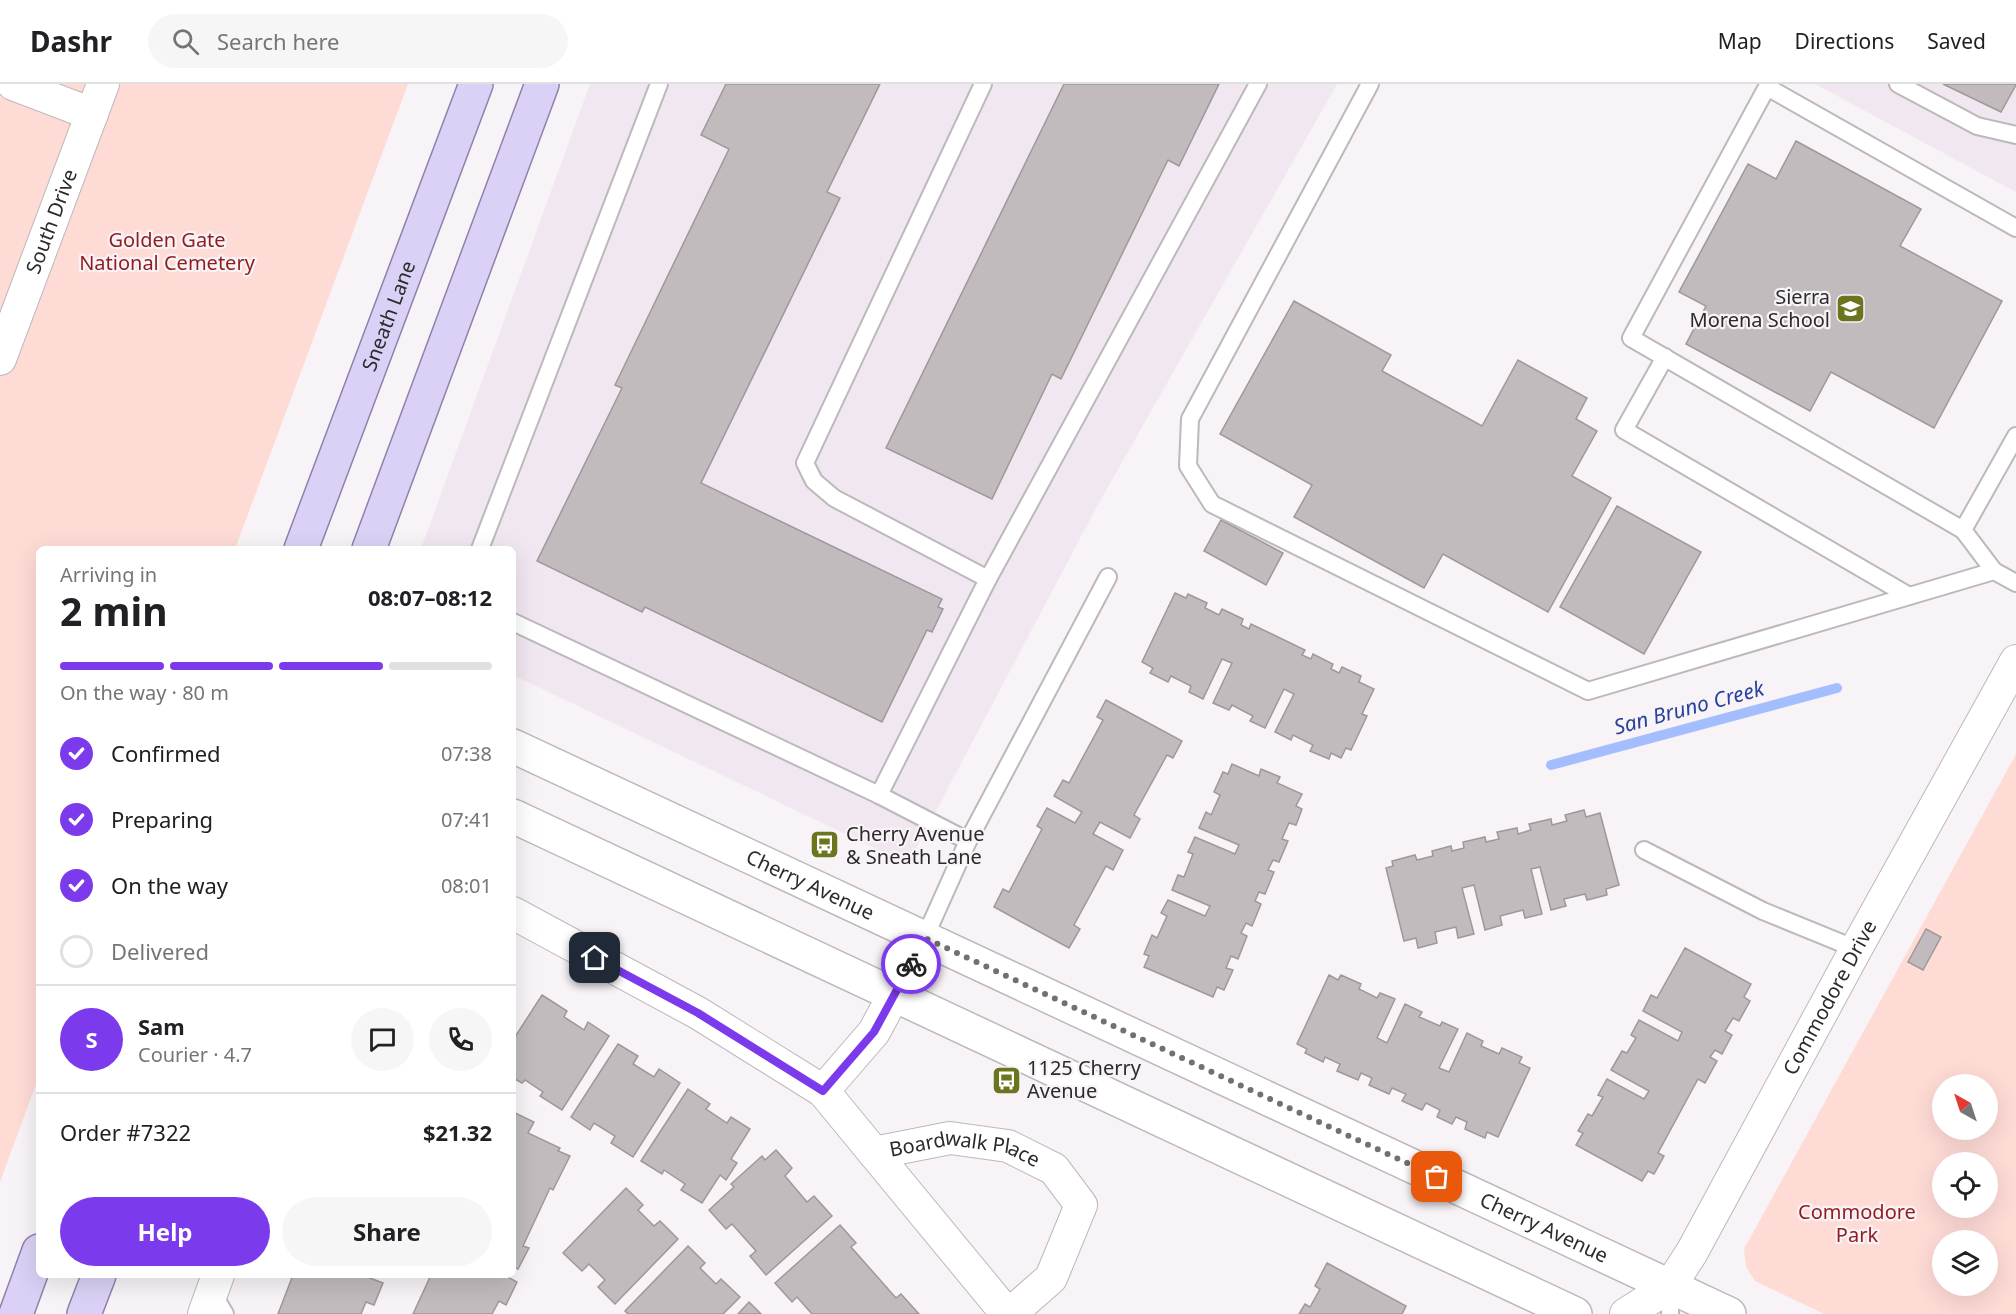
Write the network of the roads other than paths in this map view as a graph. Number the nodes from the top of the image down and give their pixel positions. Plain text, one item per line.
1 (13, 84) edge
2 (104, 84) edge
3 (476, 84) edge
4 (542, 84) edge
5 (659, 84) edge
6 (984, 84) edge
7 (1258, 84) edge
8 (1370, 84) edge
9 (1898, 84) edge
10 (92, 114) junction
11 (2016, 135) edge
12 (2016, 228) edge
13 (1665, 357) junction
14 (0, 359) edge
15 (2016, 436) edge
16 (1963, 530) junction
17 (302, 546) edge
18 (370, 546) edge
19 (481, 546) edge
20 (1994, 570) junction
21 (1108, 577) dead end
22 (988, 579) junction
23 (2016, 583) edge
24 (1909, 596) junction
25 (516, 623) edge
26 (2016, 661) edge
27 (516, 747) edge
28 (879, 795) junction
29 (516, 817) edge
30 (968, 841) junction
31 (1644, 850) dead end
32 (516, 916) edge
33 (925, 938) junction
34 (1856, 949) junction
35 (894, 996) junction
36 (823, 1091) junction
37 (874, 1153) junction
38 (36, 1259) edge
39 (98, 1278) edge
40 (1670, 1300) edge
41 (16, 1314) edge
42 (84, 1314) edge
43 (1008, 1314) edge
44 (1575, 1314) edge
45 (1626, 1314) edge
46 (1729, 1314) edge

1 - 10 street
2 - 10 street, South Drive
3 - 17 main road, Sneath Lane
4 - 18 main road
5 - 19 lane
6 - 22 lane
7 - 22 lane
8 - 24 lane
9 - 11 lane
10 - 14 street, South Drive
12 - 13 lane
13 - 16 lane
13 - 24 lane
15 - 16 lane
16 - 20 lane
20 - 23 lane
20 - 24 lane
21 - 30 lane
22 - 28 lane
25 - 28 lane
26 - 34 street, Commodore Drive
27 - 33 street, Cherry Avenue
28 - 30 lane
29 - 35 street
30 - 33 lane
31 - 34 lane
32 - 36 street, Boardwalk Place
33 - 35 street
33 - 40 street, Cherry Avenue
34 - 40 street, Commodore Drive
35 - 36 street
35 - 44 street
36 - 37 street, Boardwalk Place
37 - 43 street, Boardwalk Place
37 - 43 street, Boardwalk Place
38 - 41 main road
39 - 42 main road
40 - 45 street, Commodore Drive
40 - 46 street, Cherry Avenue

